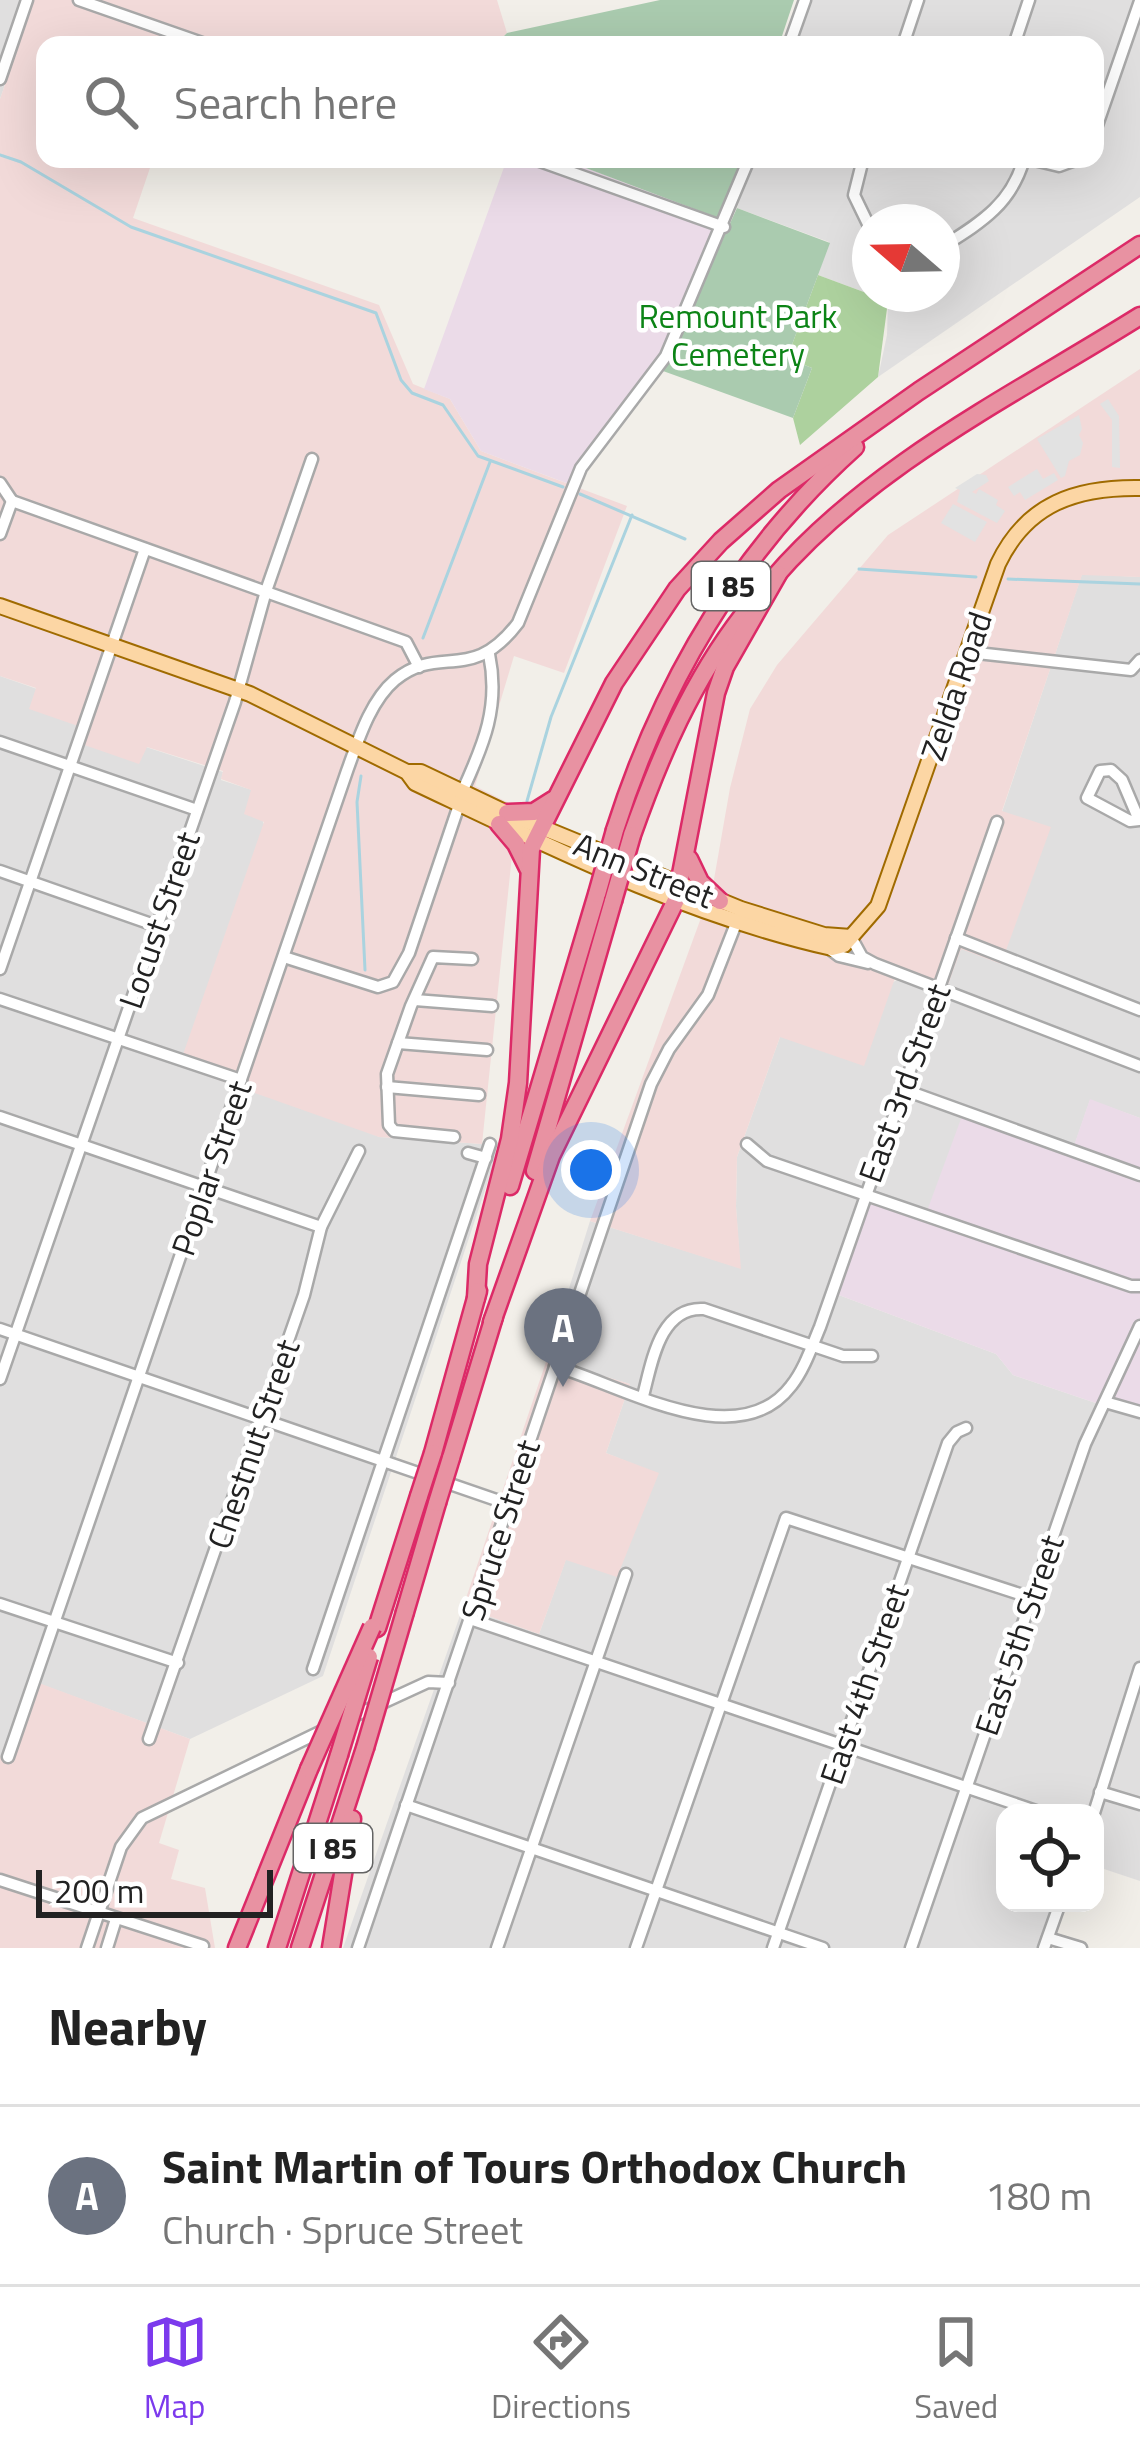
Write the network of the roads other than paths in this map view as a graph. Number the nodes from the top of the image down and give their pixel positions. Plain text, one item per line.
1 (27, 0) edge
2 (79, 0) edge
3 (805, 0) edge
4 (918, 0) edge
5 (1029, 0) edge
6 (1140, 1) edge
7 (182, 36) edge
8 (792, 36) edge
9 (906, 36) edge
10 (1017, 36) edge
11 (0, 79) edge
12 (1104, 111) edge
13 (559, 168) edge
14 (746, 168) edge
15 (861, 168) edge
16 (1023, 168) edge
17 (858, 204) edge
18 (724, 227) junction
19 (960, 235) edge
20 (1140, 245) edge
21 (1140, 316) edge
22 (919, 391) junction
23 (312, 459) dead end
24 (0, 483) edge
25 (1140, 488) edge
26 (12, 501) junction
27 (0, 534) edge
28 (145, 549) junction
29 (778, 574) junction
30 (266, 591) junction
31 (0, 605) edge
32 (113, 645) junction
33 (968, 652) junction
34 (489, 654) junction
35 (419, 667) junction
36 (1137, 669) edge
37 (239, 690) junction
38 (0, 742) edge
39 (356, 747) junction
40 (71, 766) junction
41 (558, 795) junction
42 (461, 798) junction
43 (197, 810) junction
44 (503, 819) junction
45 (1140, 820) edge
46 (997, 822) dead end
47 (623, 832) junction
48 (538, 835) junction
49 (688, 851) junction
50 (0, 871) edge
51 (529, 875) junction
52 (31, 882) junction
53 (679, 893) junction
54 (605, 897) junction
55 (720, 901) junction
56 (737, 921) junction
57 (157, 926) junction
58 (851, 938) junction
59 (956, 938) junction
60 (827, 947) junction
61 (284, 957) junction
62 (472, 959) dead end
63 (403, 965) junction
64 (877, 965) junction
65 (0, 969) edge
66 (422, 983) junction
67 (939, 987) junction
68 (0, 1000) edge
69 (415, 1000) junction
70 (492, 1006) dead end
71 (1140, 1010) edge
72 (118, 1040) junction
73 (398, 1042) junction
74 (487, 1050) dead end
75 (1140, 1066) edge
76 (241, 1080) junction
77 (387, 1087) junction
78 (902, 1089) junction
79 (479, 1095) dead end
80 (0, 1117) edge
81 (454, 1137) dead end
82 (490, 1144) dead end
83 (747, 1144) dead end
84 (82, 1146) junction
85 (359, 1151) dead end
86 (468, 1153) dead end
87 (486, 1158) junction
88 (1140, 1174) edge
89 (203, 1188) junction
90 (864, 1195) junction
91 (321, 1227) junction
92 (1140, 1286) edge
93 (476, 1298) junction
94 (492, 1322) junction
95 (1140, 1326) edge
96 (0, 1329) edge
97 (16, 1334) junction
98 (812, 1345) junction
99 (872, 1356) dead end
100 (555, 1366) junction
101 (139, 1376) junction
102 (0, 1379) edge
103 (644, 1396) junction
104 (1105, 1402) junction
105 (1140, 1412) edge
106 (262, 1419) junction
107 (966, 1428) dead end
108 (442, 1455) junction
109 (384, 1461) junction
110 (428, 1500) junction
111 (508, 1504) junction
112 (908, 1557) junction
113 (626, 1574) dead end
114 (1032, 1598) junction
115 (0, 1604) edge
116 (470, 1619) junction
117 (54, 1622) junction
118 (375, 1627) junction
119 (596, 1660) junction
120 (178, 1664) junction
121 (1140, 1668) edge
122 (314, 1669) dead end
123 (449, 1683) junction
124 (720, 1702) junction
125 (148, 1739) dead end
126 (843, 1745) junction
127 (365, 1748) junction
128 (8, 1757) dead end
129 (966, 1787) junction
130 (1100, 1792) junction
131 (1016, 1804) edge
132 (1097, 1804) edge
133 (1140, 1804) edge
134 (406, 1805) junction
135 (532, 1848) junction
136 (0, 1880) edge
137 (656, 1890) junction
138 (1057, 1912) edge
139 (98, 1913) junction
140 (116, 1919) junction
141 (778, 1932) junction
142 (1046, 1943) edge
143 (178, 1944) edge
144 (203, 1946) edge
145 (87, 1948) edge
146 (106, 1948) edge
147 (237, 1948) edge
148 (277, 1948) edge
149 (300, 1948) edge
150 (331, 1948) edge
151 (358, 1948) edge
152 (497, 1948) edge
153 (636, 1948) edge
154 (773, 1948) edge
155 (823, 1948) edge
156 (910, 1948) edge
157 (1081, 1948) edge

1 - 11 street
2 - 7 street
3 - 8 street
4 - 9 street
5 - 10 street
6 - 12 street
13 - 18 street
14 - 18 street
15 - 17 street
16 - 19 street
18 - 34 street
20 - 22 highway, I 85
21 - 29 highway, I 85
22 - 41 highway
22 - 47 highway, I 85
23 - 30 street, Locust Street
24 - 26 street
25 - 33 main road, Zelda Road
26 - 27 street
26 - 28 street
28 - 30 street
28 - 32 street
29 - 47 highway, I 85
29 - 49 highway
30 - 35 street
30 - 37 street, Locust Street
31 - 32 main road, Ann Street
32 - 37 main road, Ann Street
32 - 40 street
33 - 36 street
33 - 58 main road, Zelda Road
34 - 35 street
34 - 42 street
35 - 39 street, Poplar Street
37 - 39 main road, Ann Street
37 - 43 street, Locust Street
38 - 40 street
39 - 42 main road, Ann Street
39 - 61 street, Poplar Street
40 - 43 street
40 - 52 street
41 - 44 highway
41 - 48 highway
42 - 44 main road, Ann Street
42 - 63 street
43 - 57 street, Locust Street
44 - 48 main road, Ann Street
44 - 51 highway
45 - 45 street
46 - 59 street, East 3rd Street
47 - 54 highway, I 85, bridge
48 - 51 highway
48 - 53 main road, Ann Street
49 - 53 highway
49 - 55 highway
50 - 52 street
51 - 93 highway
52 - 57 street
52 - 65 street
53 - 55 main road, Ann Street
53 - 56 main road, Ann Street
53 - 94 highway
54 - 93 highway, I 85
54 - 94 highway, I 85
55 - 58 main road, Ann Street
56 - 60 main road, Ann Street
56 - 100 street, Spruce Street
57 - 72 street, Locust Street
58 - 60 main road
58 - 64 street, Ann Street
59 - 67 street, East 3rd Street
59 - 71 street
60 - 64 street, Ann Street
61 - 63 street
61 - 76 street, Poplar Street
62 - 66 street
63 - 66 street
64 - 67 street, Ann Street
66 - 69 street
67 - 75 street, Ann Street
67 - 78 street, East 3rd Street
68 - 72 street
69 - 70 street
69 - 73 street
72 - 76 street
72 - 84 street, Locust Street
73 - 74 street
73 - 77 street
76 - 89 street, Poplar Street
77 - 79 street
77 - 81 street
78 - 88 street
78 - 90 street, East 3rd Street
80 - 84 street
82 - 87 street
83 - 90 street
84 - 89 street
84 - 97 street, Locust Street
85 - 91 street, Chestnut Street
86 - 87 street
87 - 109 street
89 - 91 street
89 - 101 street, Poplar Street
90 - 92 street
90 - 98 street, East 3rd Street
91 - 106 street, Chestnut Street
93 - 108 highway, I 85
94 - 108 highway, I 85
95 - 104 street, East 5th Street
96 - 97 street
97 - 101 street
97 - 102 street, Locust Street
98 - 99 street
98 - 103 street, East 3rd Street
98 - 103 street
100 - 103 street, East 3rd Street
100 - 111 street, Spruce Street
101 - 106 street
101 - 117 street, Poplar Street
104 - 105 street
104 - 114 street, East 5th Street
106 - 109 street
106 - 120 street, Chestnut Street
107 - 112 street, East 4th Street
108 - 110 highway, I 85, bridge
109 - 111 street
109 - 122 street
110 - 118 highway, I 85
110 - 127 highway, I 85, bridge
111 - 116 street, Spruce Street
112 - 114 street
112 - 124 street
112 - 126 street, East 4th Street
113 - 119 street
114 - 129 street, East 5th Street
115 - 117 street
116 - 119 street
116 - 123 street, Spruce Street
117 - 120 street
117 - 128 street, Poplar Street
118 - 147 highway, bridge
118 - 148 highway, I 85, bridge
119 - 124 street
119 - 135 street
120 - 125 street, Chestnut Street
121 - 130 street
123 - 134 street, Spruce Street
123 - 139 street
124 - 126 street
124 - 137 street
126 - 129 street
126 - 141 street, East 4th Street
127 - 149 highway, I 85
127 - 150 highway
129 - 131 street
129 - 156 street, East 5th Street
130 - 132 street
130 - 133 street
134 - 135 street
134 - 151 street, Spruce Street
135 - 137 street
135 - 152 street
136 - 139 street
137 - 141 street
137 - 153 street
138 - 142 street
139 - 140 street
139 - 145 street
140 - 143 street
140 - 146 street
141 - 154 street, East 4th Street
141 - 155 street
142 - 157 street
143 - 144 street

